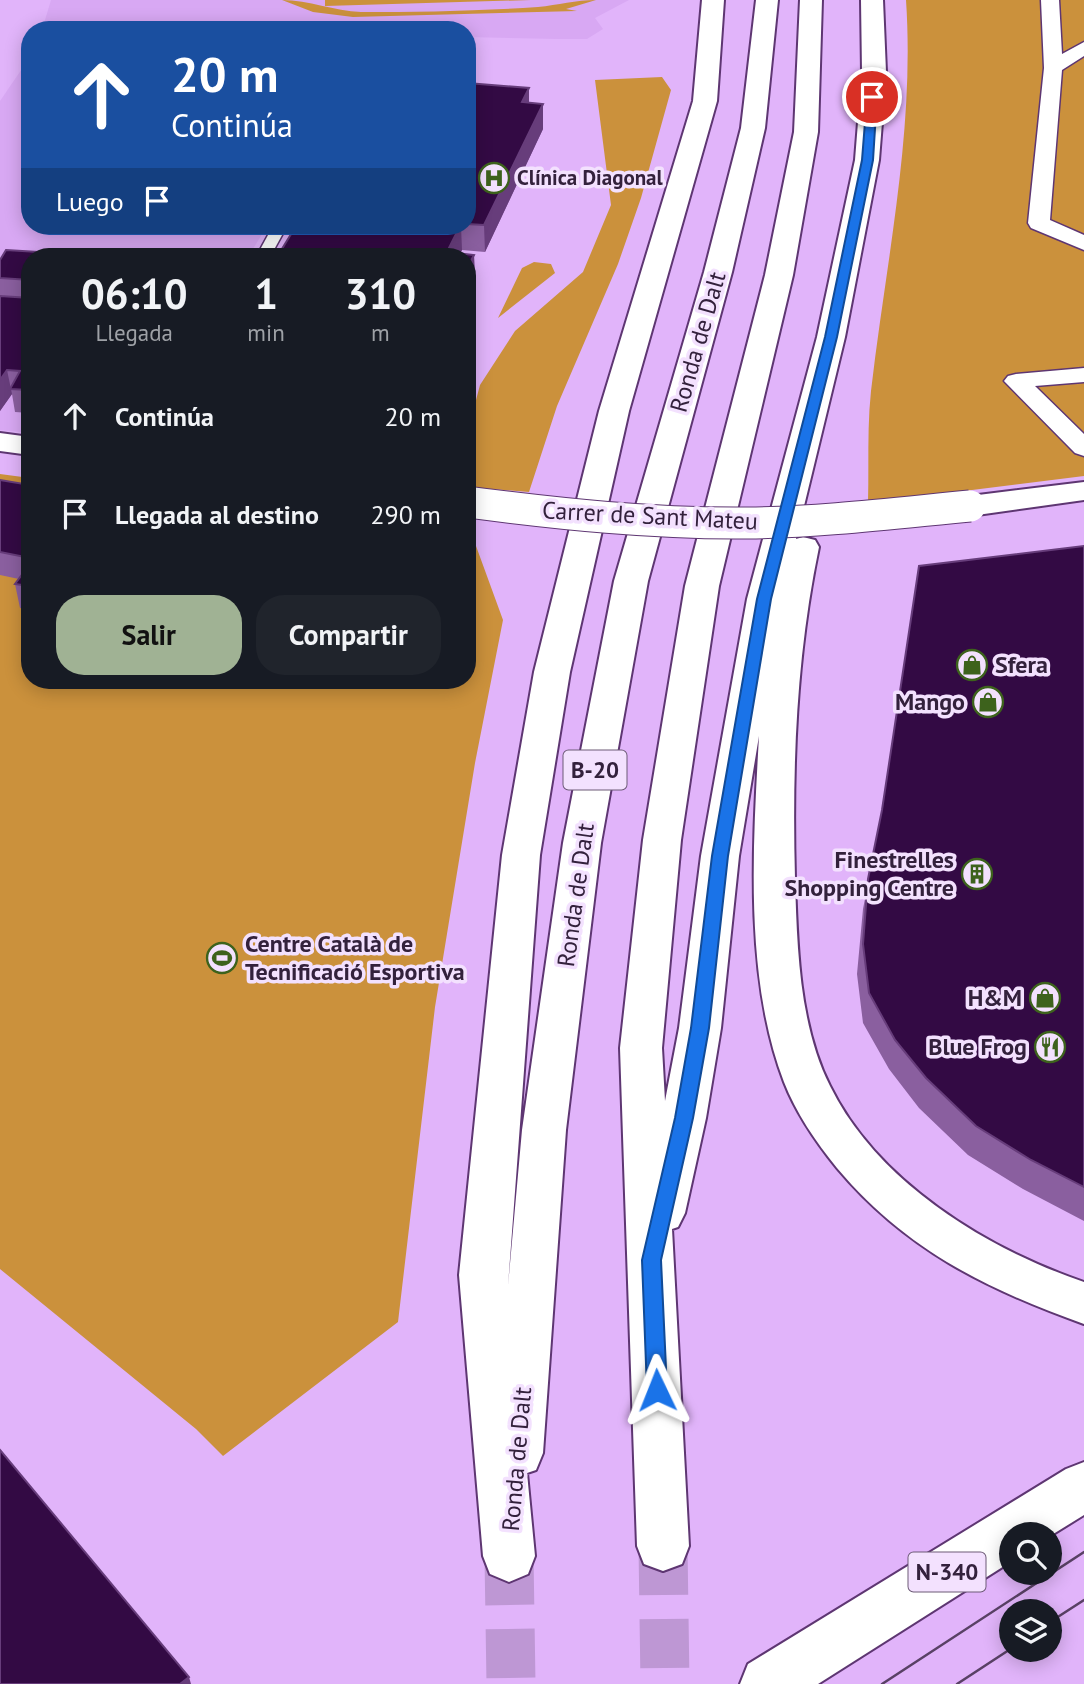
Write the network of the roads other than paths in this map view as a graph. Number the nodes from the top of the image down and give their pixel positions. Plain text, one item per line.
1 (713, 0) edge
2 (767, 0) edge
3 (811, 0) edge
4 (1050, 0) edge
5 (870, 5) edge
6 (1084, 48) edge
7 (1052, 68) junction
8 (1084, 243) edge
9 (831, 337) junction
10 (1084, 375) edge
11 (0, 442) edge
12 (21, 445) edge
13 (1084, 448) edge
14 (1084, 491) edge
15 (476, 503) edge
16 (652, 1260) junction
17 (1084, 1303) edge
18 (1084, 1486) edge
19 (663, 1546) tunnel mouth
20 (768, 1684) edge

1 - 2 main road, Ronda de Dalt / B-20
3 - 16 main road
4 - 7 street
5 - 9 main road
6 - 7 street
7 - 8 street
9 - 16 main road
9 - 17 main road
10 - 13 street
11 - 12 main road
14 - 15 main road, Carrer de Sant Mateu, bridge
16 - 19 main road
18 - 20 main road, N-340

